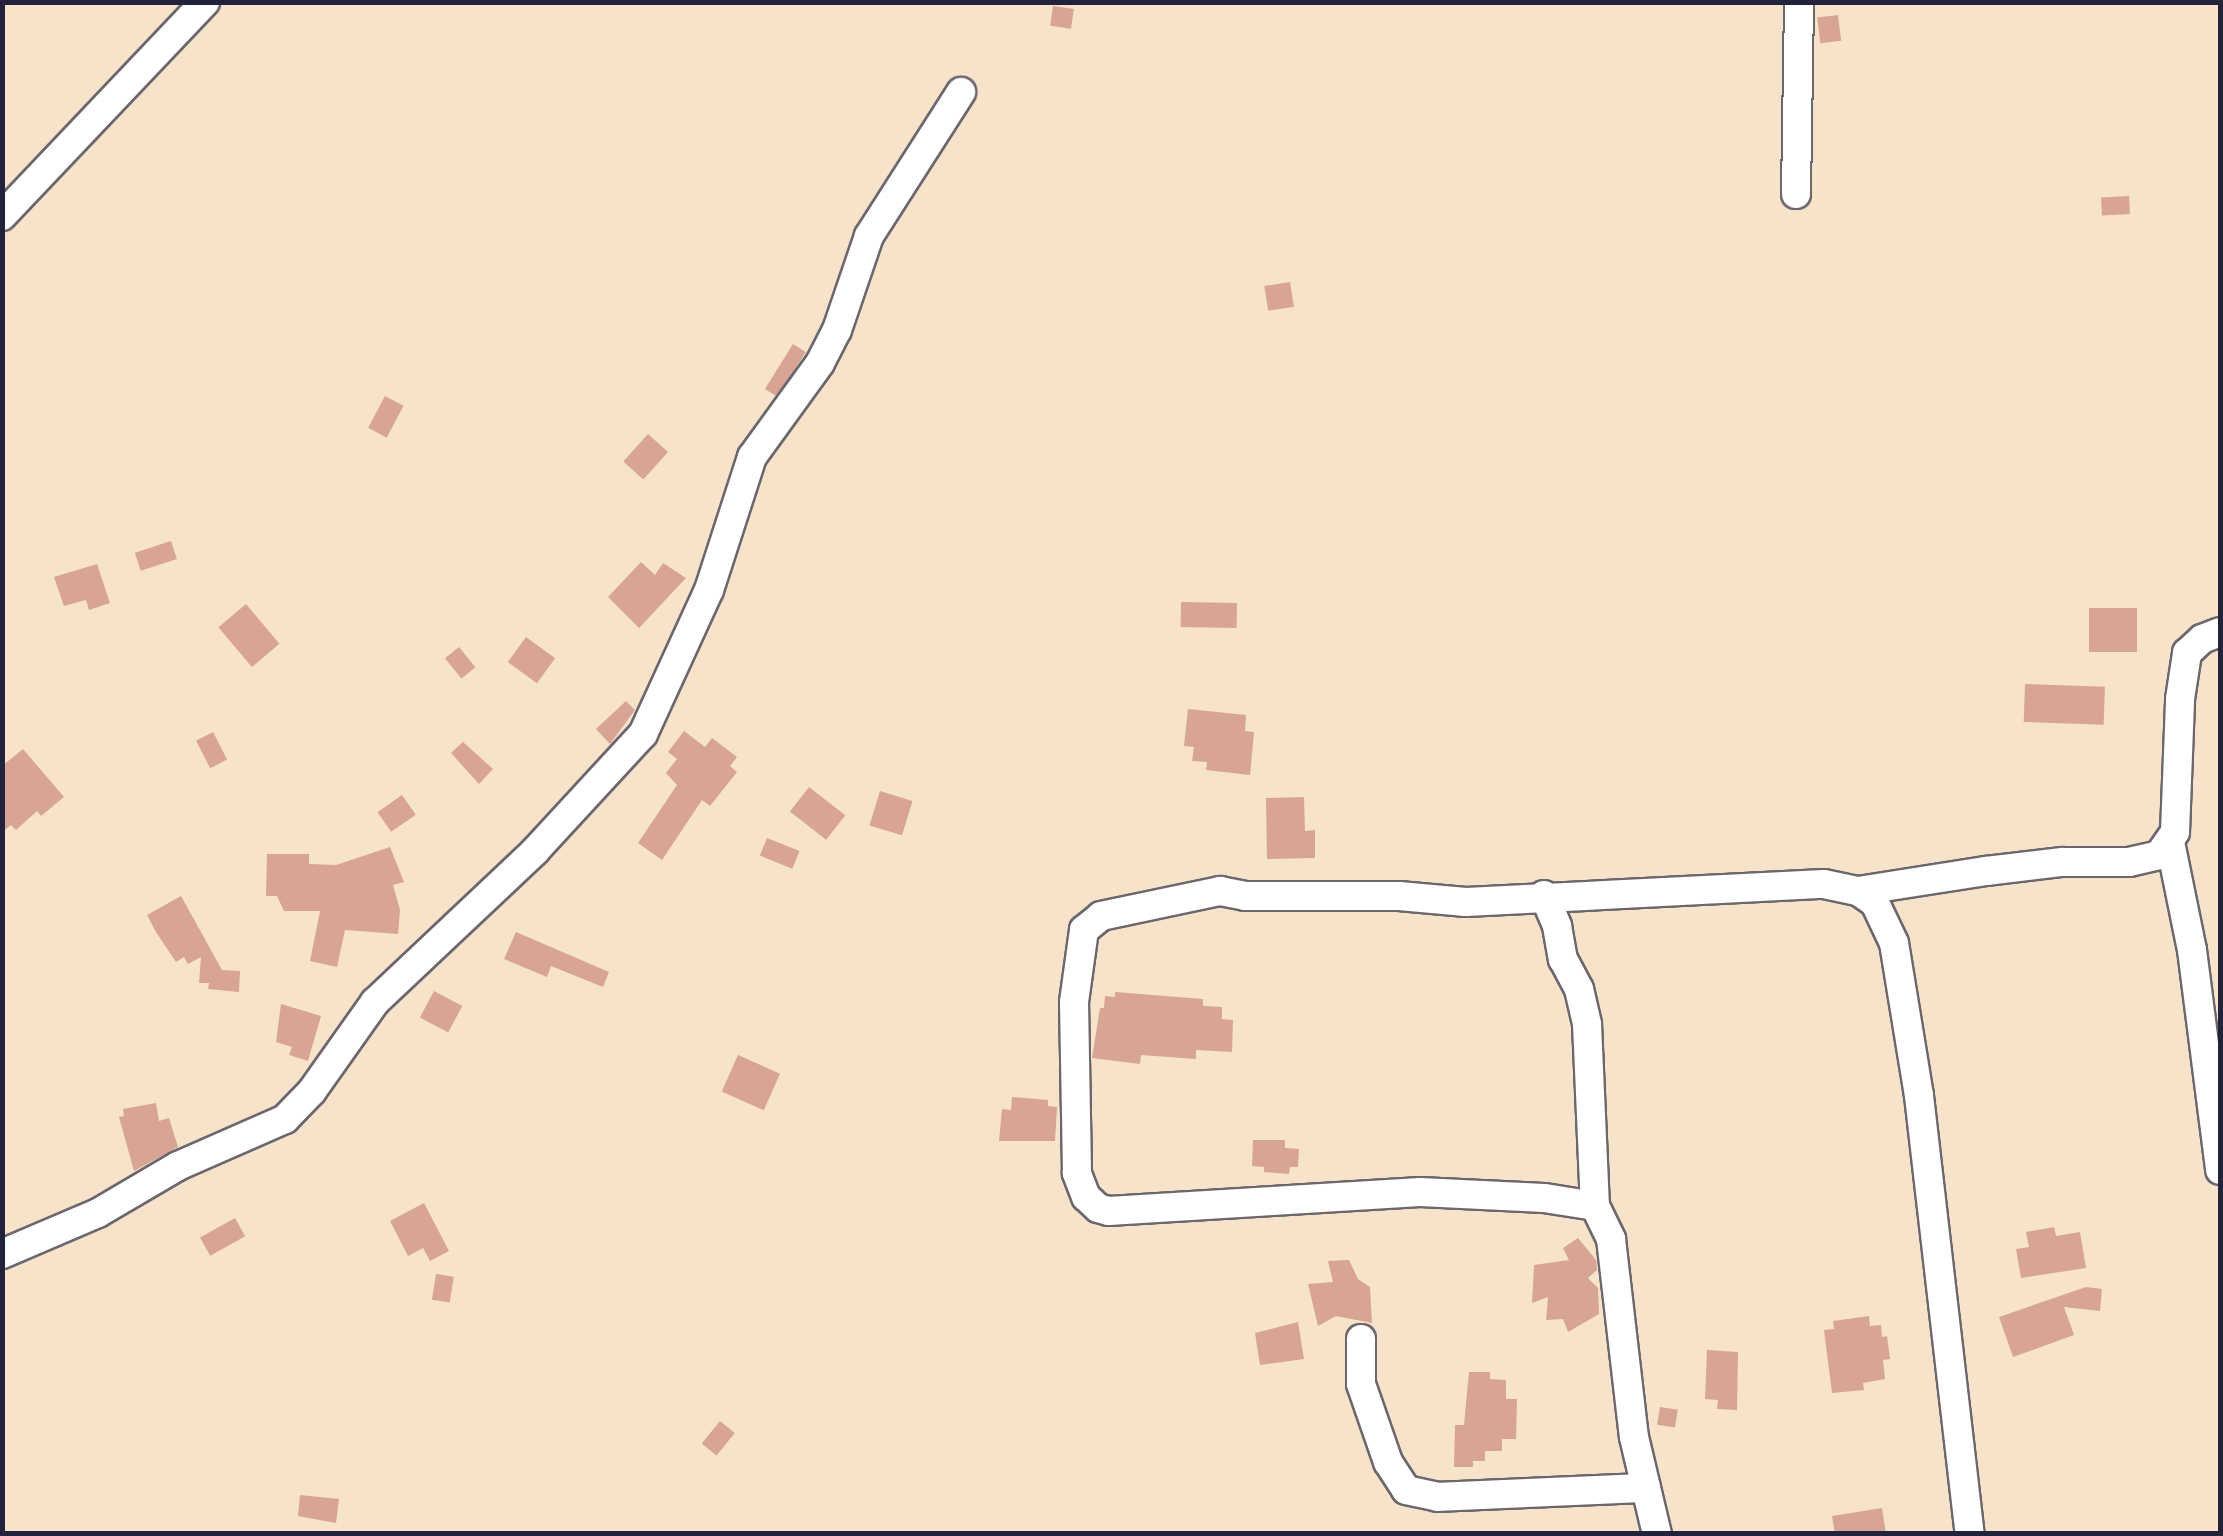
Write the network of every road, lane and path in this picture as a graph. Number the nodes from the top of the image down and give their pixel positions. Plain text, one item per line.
1 (206, 2) edge
2 (1799, 2) edge
3 (961, 92) dead end
4 (1796, 194) dead end
5 (2, 216) edge
6 (2220, 632) edge
7 (2170, 842) junction
8 (1858, 891) junction
9 (1544, 895) junction
10 (1579, 896) junction
11 (1557, 926) junction
12 (2220, 1170) edge
13 (1595, 1206) junction
14 (2, 1254) edge
15 (1361, 1338) dead end
16 (1646, 1488) junction
17 (1657, 1534) edge
18 (1970, 1534) edge

1 - 5 street
2 - 4 street
3 - 14 street
6 - 7 street
7 - 8 street
7 - 12 street
8 - 10 street
8 - 18 street
9 - 10 street
9 - 11 street
9 - 13 street
10 - 11 street
11 - 13 street
13 - 16 street
15 - 16 street
16 - 17 street

